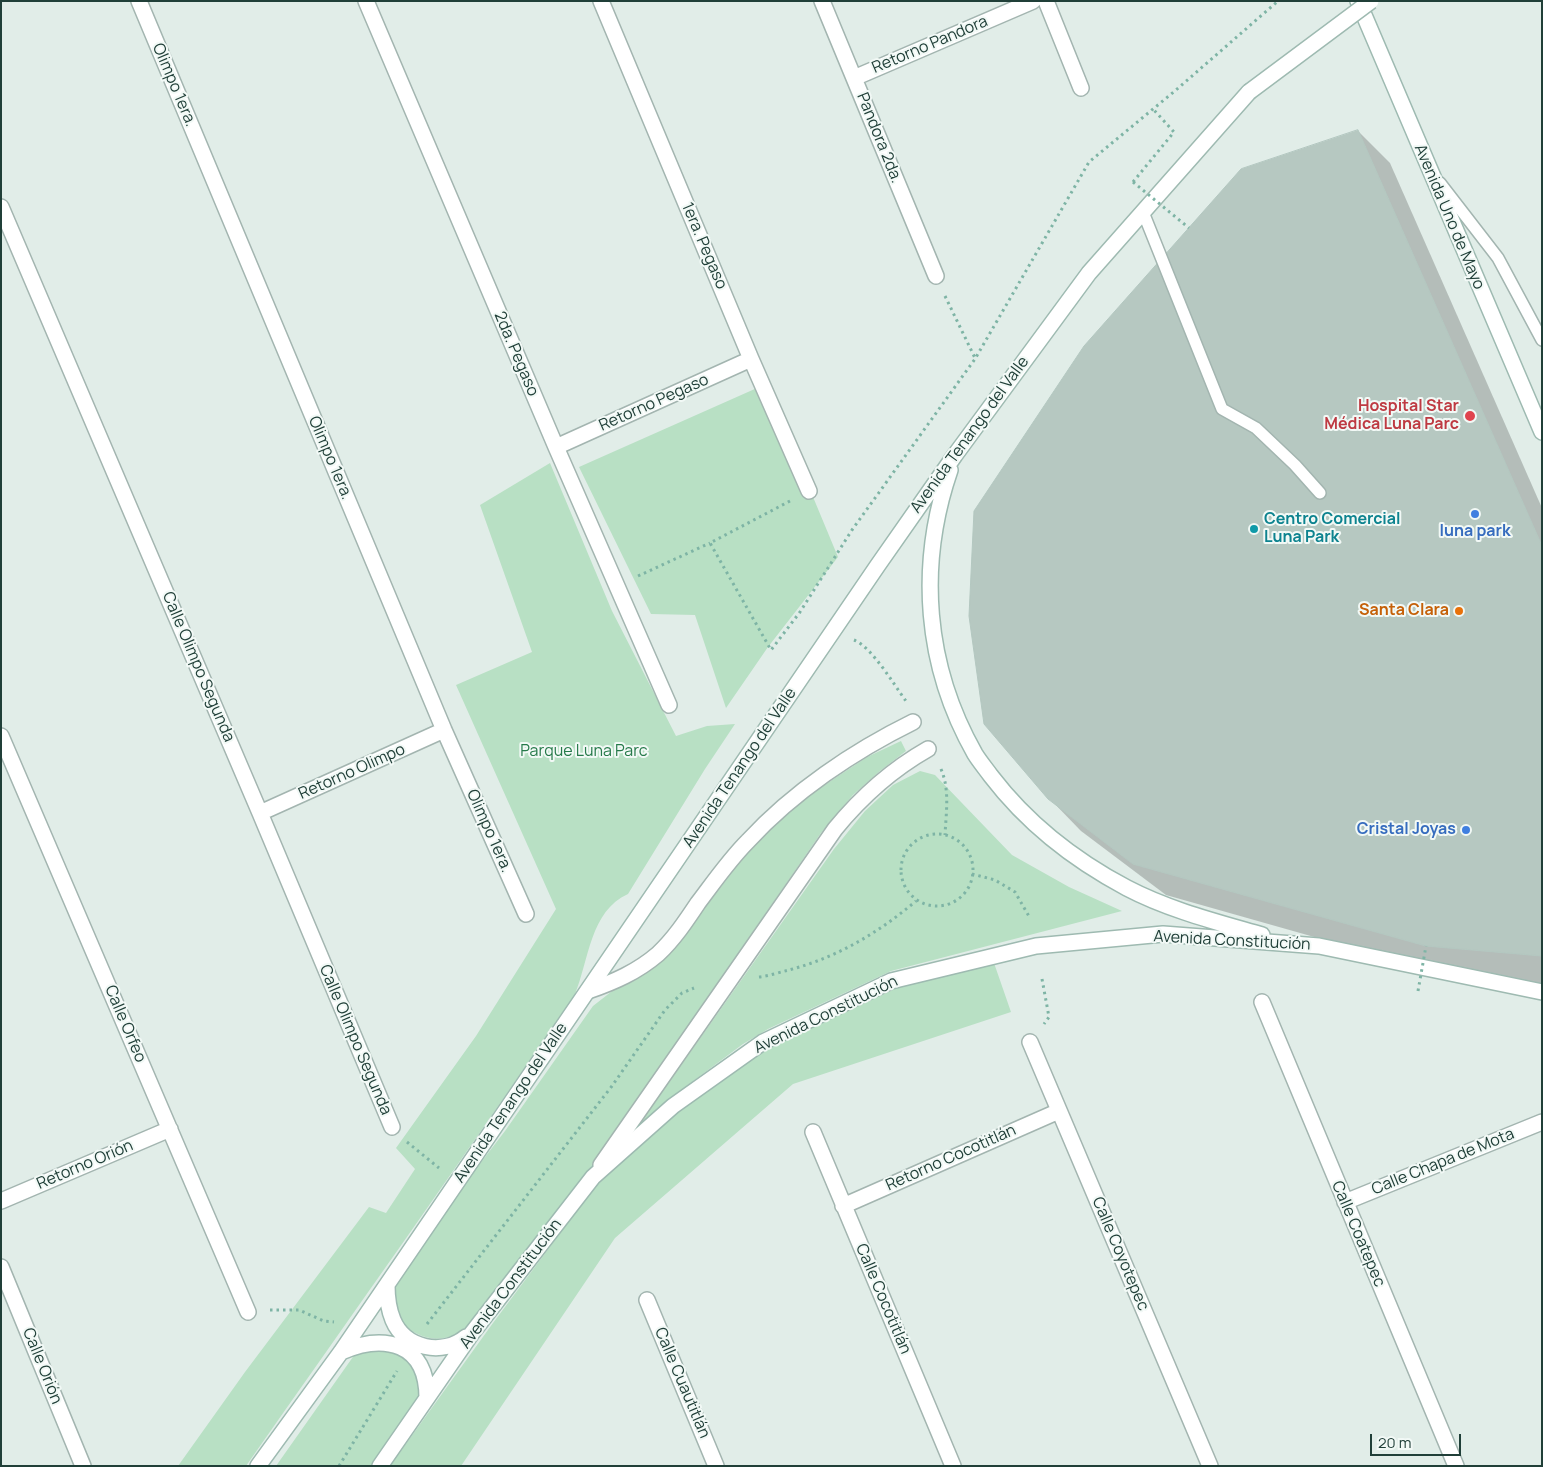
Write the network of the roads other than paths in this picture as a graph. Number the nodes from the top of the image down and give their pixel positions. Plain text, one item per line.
1 (139, 1) edge
2 (366, 1) edge
3 (601, 1) edge
4 (822, 1) edge
5 (1033, 1) edge
6 (1046, 1) edge
7 (1358, 1) edge
8 (1371, 1) edge
9 (854, 78) junction
10 (1081, 88) dead end
11 (1428, 169) junction
12 (1, 207) edge
13 (1143, 212) junction
14 (936, 276) road end
15 (1542, 340) edge
16 (751, 359) junction
17 (1542, 432) edge
18 (556, 448) junction
19 (955, 455) junction
20 (809, 491) road end
21 (1320, 493) dead end
22 (670, 705) dead end
23 (914, 722) dead end
24 (444, 730) junction
25 (1, 736) edge
26 (928, 749) dead end
27 (260, 813) junction
28 (526, 914) dead end
29 (1319, 946) junction
30 (588, 990) junction
31 (1542, 992) edge
32 (1262, 1002) dead end
33 (1030, 1042) road end
34 (1059, 1111) junction
35 (1542, 1122) edge
36 (392, 1127) road end
37 (170, 1129) junction
38 (813, 1132) dead end
39 (593, 1177) junction
40 (1, 1201) edge
41 (1345, 1202) junction
42 (844, 1206) junction
43 (1, 1267) edge
44 (387, 1284) junction
45 (647, 1300) dead end
46 (248, 1312) road end
47 (472, 1333) junction
48 (341, 1352) junction
49 (427, 1398) junction
50 (83, 1466) edge
51 (258, 1466) edge
52 (380, 1466) edge
53 (716, 1466) edge
54 (953, 1466) edge
55 (1210, 1466) edge
56 (1456, 1466) edge

1 - 24 street, Olimpo 1era.
2 - 18 street, 2da. Pegaso
3 - 16 street, 1era. Pegaso
4 - 9 street, Pandora 2da.
5 - 9 street, Retorno Pandora
6 - 10 street
7 - 11 street, Avenida Uno de Mayo
8 - 13 street, Avenida Tenango del Valle, bridge
9 - 14 street, Pandora 2da.
11 - 15 lane
11 - 17 street, Avenida Uno de Mayo
12 - 27 street, Calle Olimpo Segunda
13 - 19 street, Avenida Tenango del Valle
13 - 21 lane
16 - 18 street, Retorno Pegaso
16 - 20 street, 1era. Pegaso
18 - 22 street, 2da. Pegaso
19 - 29 street
19 - 30 street, Avenida Tenango del Valle
23 - 30 street
24 - 27 street, Retorno Olimpo
24 - 28 street, Olimpo 1era.
25 - 37 street, Calle Orfeo
26 - 39 street
27 - 36 street, Calle Olimpo Segunda
29 - 31 street, Avenida Constitución
29 - 39 street, Avenida Constitución
30 - 44 street, Avenida Tenango del Valle
32 - 41 street, Calle Coatepec
33 - 34 street, Calle Coyotepec
34 - 42 street, Retorno Cocotitlán
34 - 55 street, Calle Coyotepec
35 - 41 street, Calle Chapa de Mota
37 - 40 street, Retorno Orión
37 - 46 street, Calle Orfeo
38 - 42 street, Calle Cocotitlán
39 - 47 street, Avenida Constitución
41 - 56 street, Calle Coatepec
42 - 54 street, Calle Cocotitlán
43 - 50 street, Calle Orión
44 - 47 street
44 - 48 street, Avenida Tenango del Valle
45 - 53 street, Calle Cuautitlán
47 - 49 street, Avenida Constitución
48 - 49 street
48 - 51 street, Avenida Tenango del Valle
49 - 52 street, Avenida Constitución

